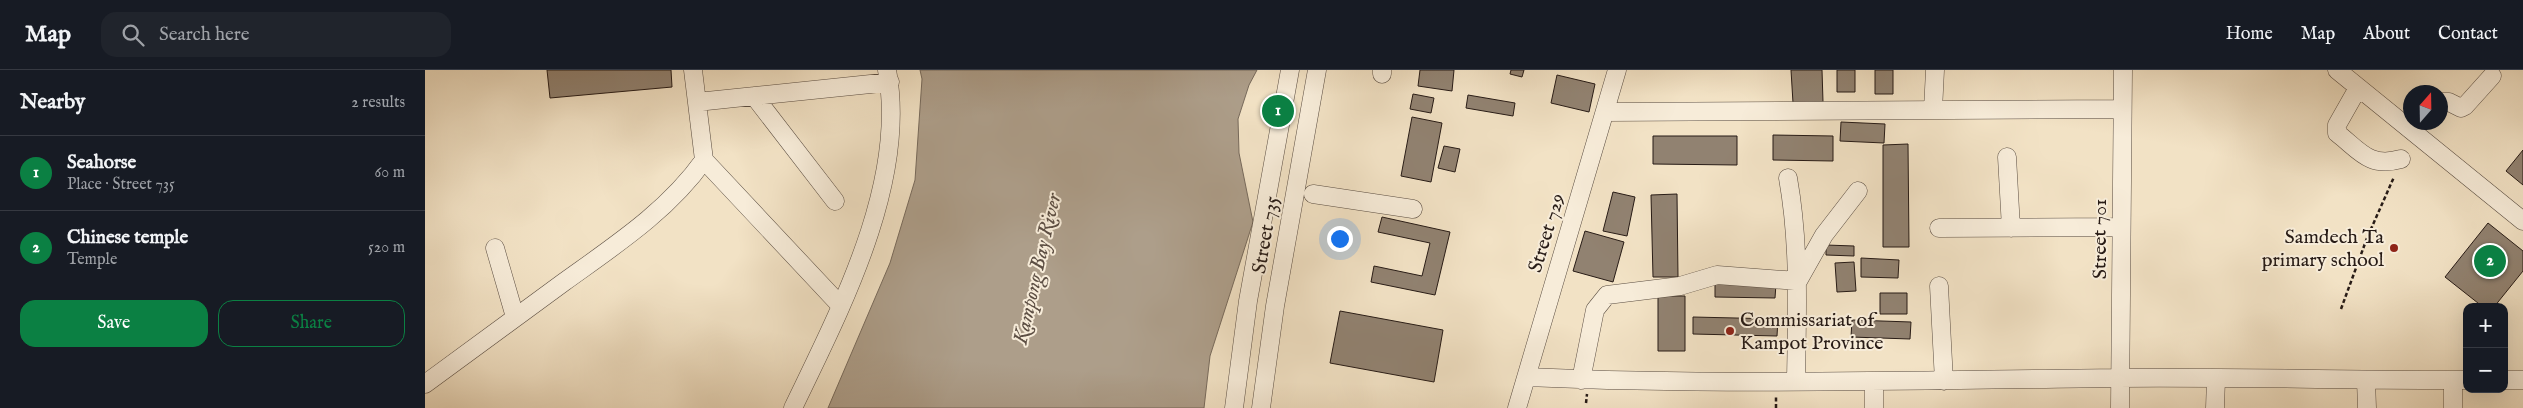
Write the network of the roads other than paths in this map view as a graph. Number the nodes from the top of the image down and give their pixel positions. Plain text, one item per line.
1 (693, 70) edge
2 (1290, 70) edge
3 (1317, 70) edge
4 (1617, 70) edge
5 (1935, 70) edge
6 (2123, 70) edge
7 (2337, 70) edge
8 (888, 76) edge
9 (2492, 76) dead end
10 (2358, 88) junction
11 (754, 96) junction
12 (697, 102) junction
13 (2448, 102) edge
14 (2122, 109) junction
15 (1933, 110) junction
16 (1605, 112) junction
17 (2403, 118) edge
18 (2421, 130) edge
19 (2007, 157) dead end
20 (2401, 159) road end
21 (705, 160) junction
22 (1788, 178) dead end
23 (1858, 190) dead end
24 (1303, 193) junction
25 (835, 201) dead end
26 (1413, 209) dead end
27 (2520, 212) edge
28 (2121, 227) junction
29 (1939, 228) dead end
30 (2011, 228) junction
31 (495, 248) dead end
32 (1798, 281) junction
33 (1939, 286) dead end
34 (840, 305) junction
35 (515, 318) junction
36 (1526, 377) junction
37 (2120, 378) junction
38 (2216, 378) junction
39 (1581, 380) junction
40 (1944, 380) junction
41 (2366, 380) junction
42 (2460, 380) edge
43 (2508, 380) edge
44 (2523, 380) edge
45 (1797, 381) junction
46 (1874, 382) junction
47 (425, 384) edge
48 (793, 408) edge
49 (1234, 408) edge
50 (1261, 408) edge
51 (1517, 408) edge
52 (1875, 408) edge
53 (2120, 408) edge
54 (2215, 408) edge
55 (2367, 408) edge
56 (2453, 408) edge

1 - 12 street
2 - 49 street
3 - 24 street, Street 735
4 - 16 street, Street 729
5 - 15 street
6 - 14 street, Street 701
7 - 10 street
8 - 11 street
8 - 34 street
9 - 13 street
10 - 17 street
10 - 20 street
11 - 12 street
11 - 25 street
12 - 21 street
14 - 15 street
14 - 28 street, Street 701
15 - 16 street
16 - 36 street, Street 729
18 - 27 street
19 - 30 street
21 - 34 street
21 - 35 street
22 - 32 street
23 - 32 street
24 - 26 street
24 - 50 street, Street 735
28 - 30 street
28 - 37 street, Street 701
29 - 30 street
31 - 35 street
32 - 39 street
32 - 45 street
33 - 40 street
34 - 48 street
35 - 47 street
36 - 39 street
36 - 51 street, Street 729
37 - 38 street
37 - 40 street
37 - 53 street, Street 701
38 - 41 street
38 - 54 street
39 - 45 street
40 - 46 street
41 - 42 street
41 - 55 street
42 - 56 street
43 - 44 street
45 - 46 street
46 - 52 street

